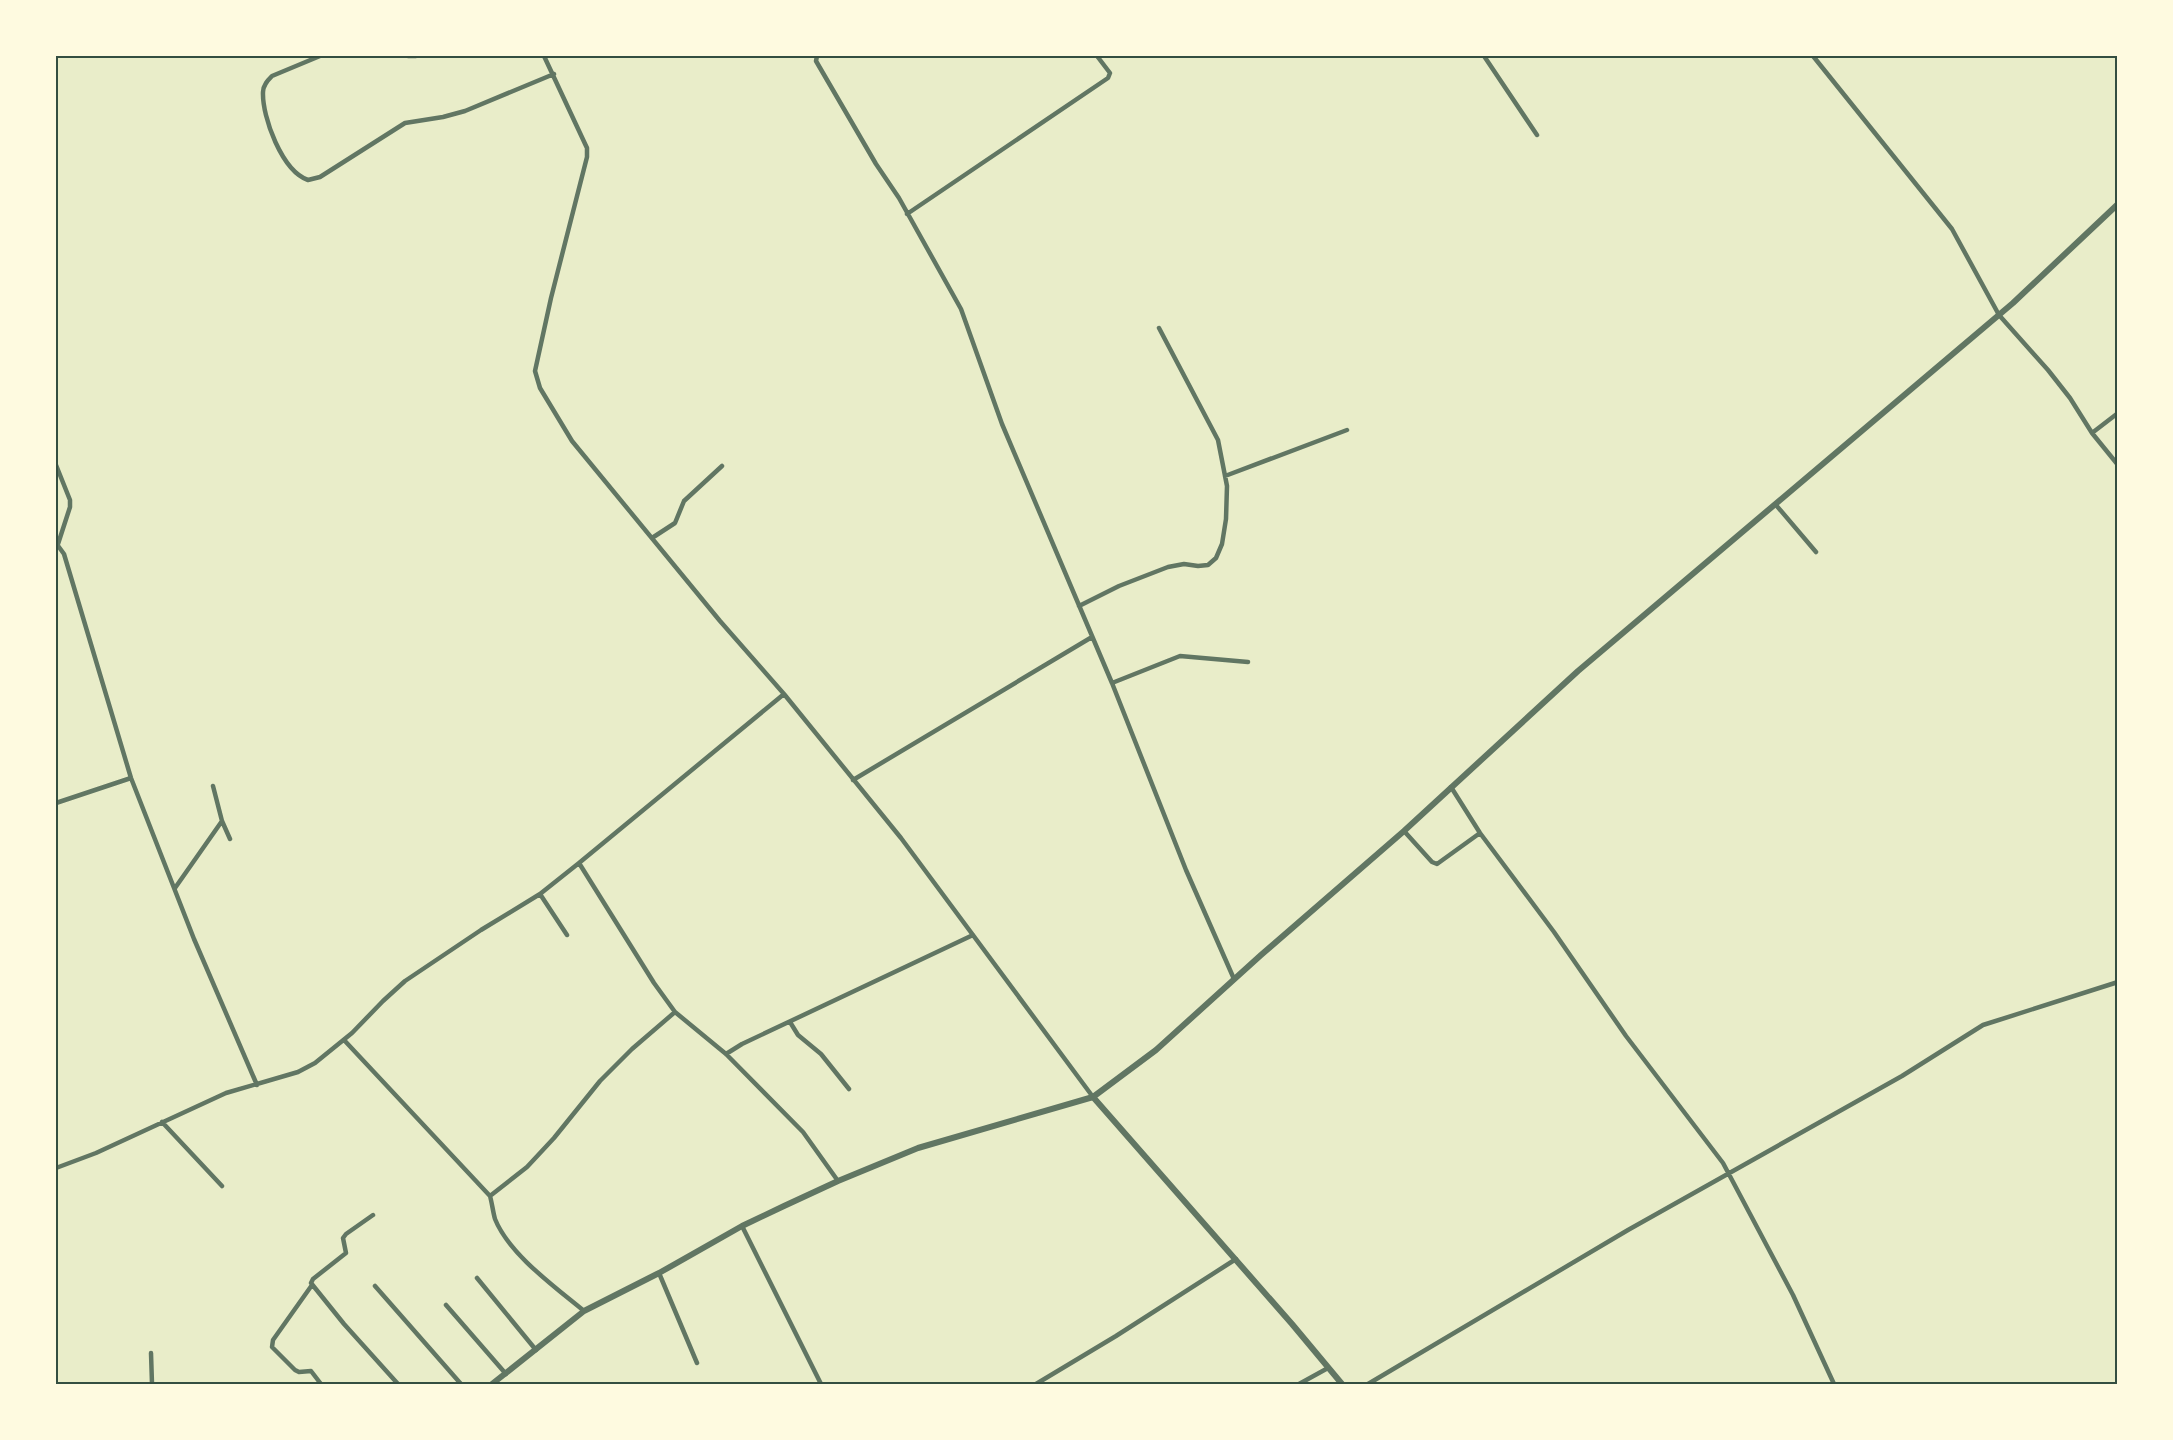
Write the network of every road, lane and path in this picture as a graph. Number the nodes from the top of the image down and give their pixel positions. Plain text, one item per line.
1 (320, 56) edge
2 (408, 56) edge
3 (416, 56) edge
4 (544, 56) edge
5 (817, 56) edge
6 (1097, 56) edge
7 (1484, 56) edge
8 (1813, 56) edge
9 (554, 74) junction
10 (1537, 135) dead end
11 (2118, 204) edge
12 (907, 214) junction
13 (1999, 315) junction
14 (1159, 328) dead end
15 (2118, 413) edge
16 (1347, 430) dead end
17 (2092, 433) junction
18 (56, 465) edge
19 (2118, 465) edge
20 (722, 466) dead end
21 (1225, 476) junction
22 (1776, 505) junction
23 (652, 538) junction
24 (57, 543) edge
25 (1816, 552) dead end
26 (1079, 606) junction
27 (1092, 637) junction
28 (1248, 662) dead end
29 (1112, 683) junction
30 (784, 694) junction
31 (131, 778) junction
32 (853, 780) junction
33 (213, 786) dead end
34 (1450, 787) junction
35 (56, 803) edge
36 (222, 821) junction
37 (1404, 831) junction
38 (1480, 833) junction
39 (230, 840) dead end
40 (579, 863) junction
41 (176, 888) junction
42 (540, 894) junction
43 (567, 935) dead end
44 (973, 935) junction
45 (1234, 979) junction
46 (2118, 982) edge
47 (675, 1012) junction
48 (790, 1022) junction
49 (344, 1040) junction
50 (726, 1054) junction
51 (257, 1085) junction
52 (849, 1089) dead end
53 (1093, 1097) junction
54 (162, 1122) junction
55 (56, 1168) edge
56 (1729, 1175) junction
57 (838, 1180) junction
58 (222, 1186) dead end
59 (490, 1196) junction
60 (373, 1215) dead end
61 (742, 1226) junction
62 (1236, 1258) junction
63 (658, 1273) junction
64 (477, 1278) dead end
65 (312, 1285) junction
66 (375, 1286) dead end
67 (446, 1305) dead end
68 (584, 1311) junction
69 (536, 1351) junction
70 (151, 1353) dead end
71 (697, 1363) dead end
72 (1328, 1368) junction
73 (506, 1374) junction
74 (152, 1384) edge
75 (321, 1384) edge
76 (398, 1384) edge
77 (461, 1384) edge
78 (492, 1384) edge
79 (821, 1384) edge
80 (1036, 1384) edge
81 (1299, 1384) edge
82 (1342, 1384) edge
83 (1368, 1384) edge
84 (1834, 1384) edge

1 - 9 street
2 - 3 street
4 - 9 street
5 - 12 street
6 - 12 street
7 - 10 street
8 - 13 street
9 - 23 street
11 - 13 street
12 - 26 street
13 - 17 street
13 - 22 street
14 - 21 street
15 - 17 street
16 - 21 street
17 - 19 street
18 - 24 street
20 - 23 street
21 - 26 street
22 - 25 street
22 - 34 street
23 - 30 street
24 - 31 street
26 - 27 street
27 - 29 street
27 - 32 street
28 - 29 street
29 - 45 street
30 - 32 street
30 - 40 street
31 - 35 street
31 - 41 street
32 - 44 street
33 - 36 street
34 - 37 street
34 - 38 street
36 - 39 street
36 - 41 street
37 - 38 street
37 - 45 street
38 - 56 street
40 - 42 street
40 - 47 street
41 - 51 street
42 - 43 street
42 - 49 street
44 - 48 street
44 - 53 street
45 - 53 street
46 - 56 street
47 - 50 street
47 - 59 street
48 - 50 street
48 - 52 street
49 - 51 street
49 - 59 street
50 - 57 street
51 - 54 street
53 - 57 street
53 - 62 street
54 - 55 street
54 - 58 street
56 - 83 street
56 - 84 street
57 - 61 street
59 - 68 street
60 - 65 street
61 - 63 street
61 - 79 street
62 - 72 street
62 - 80 street
63 - 68 street
63 - 71 street
64 - 69 street
65 - 75 street
65 - 76 street
66 - 77 street
67 - 73 street
68 - 69 street
69 - 73 street
70 - 74 street
72 - 81 street
72 - 82 street
73 - 78 street

